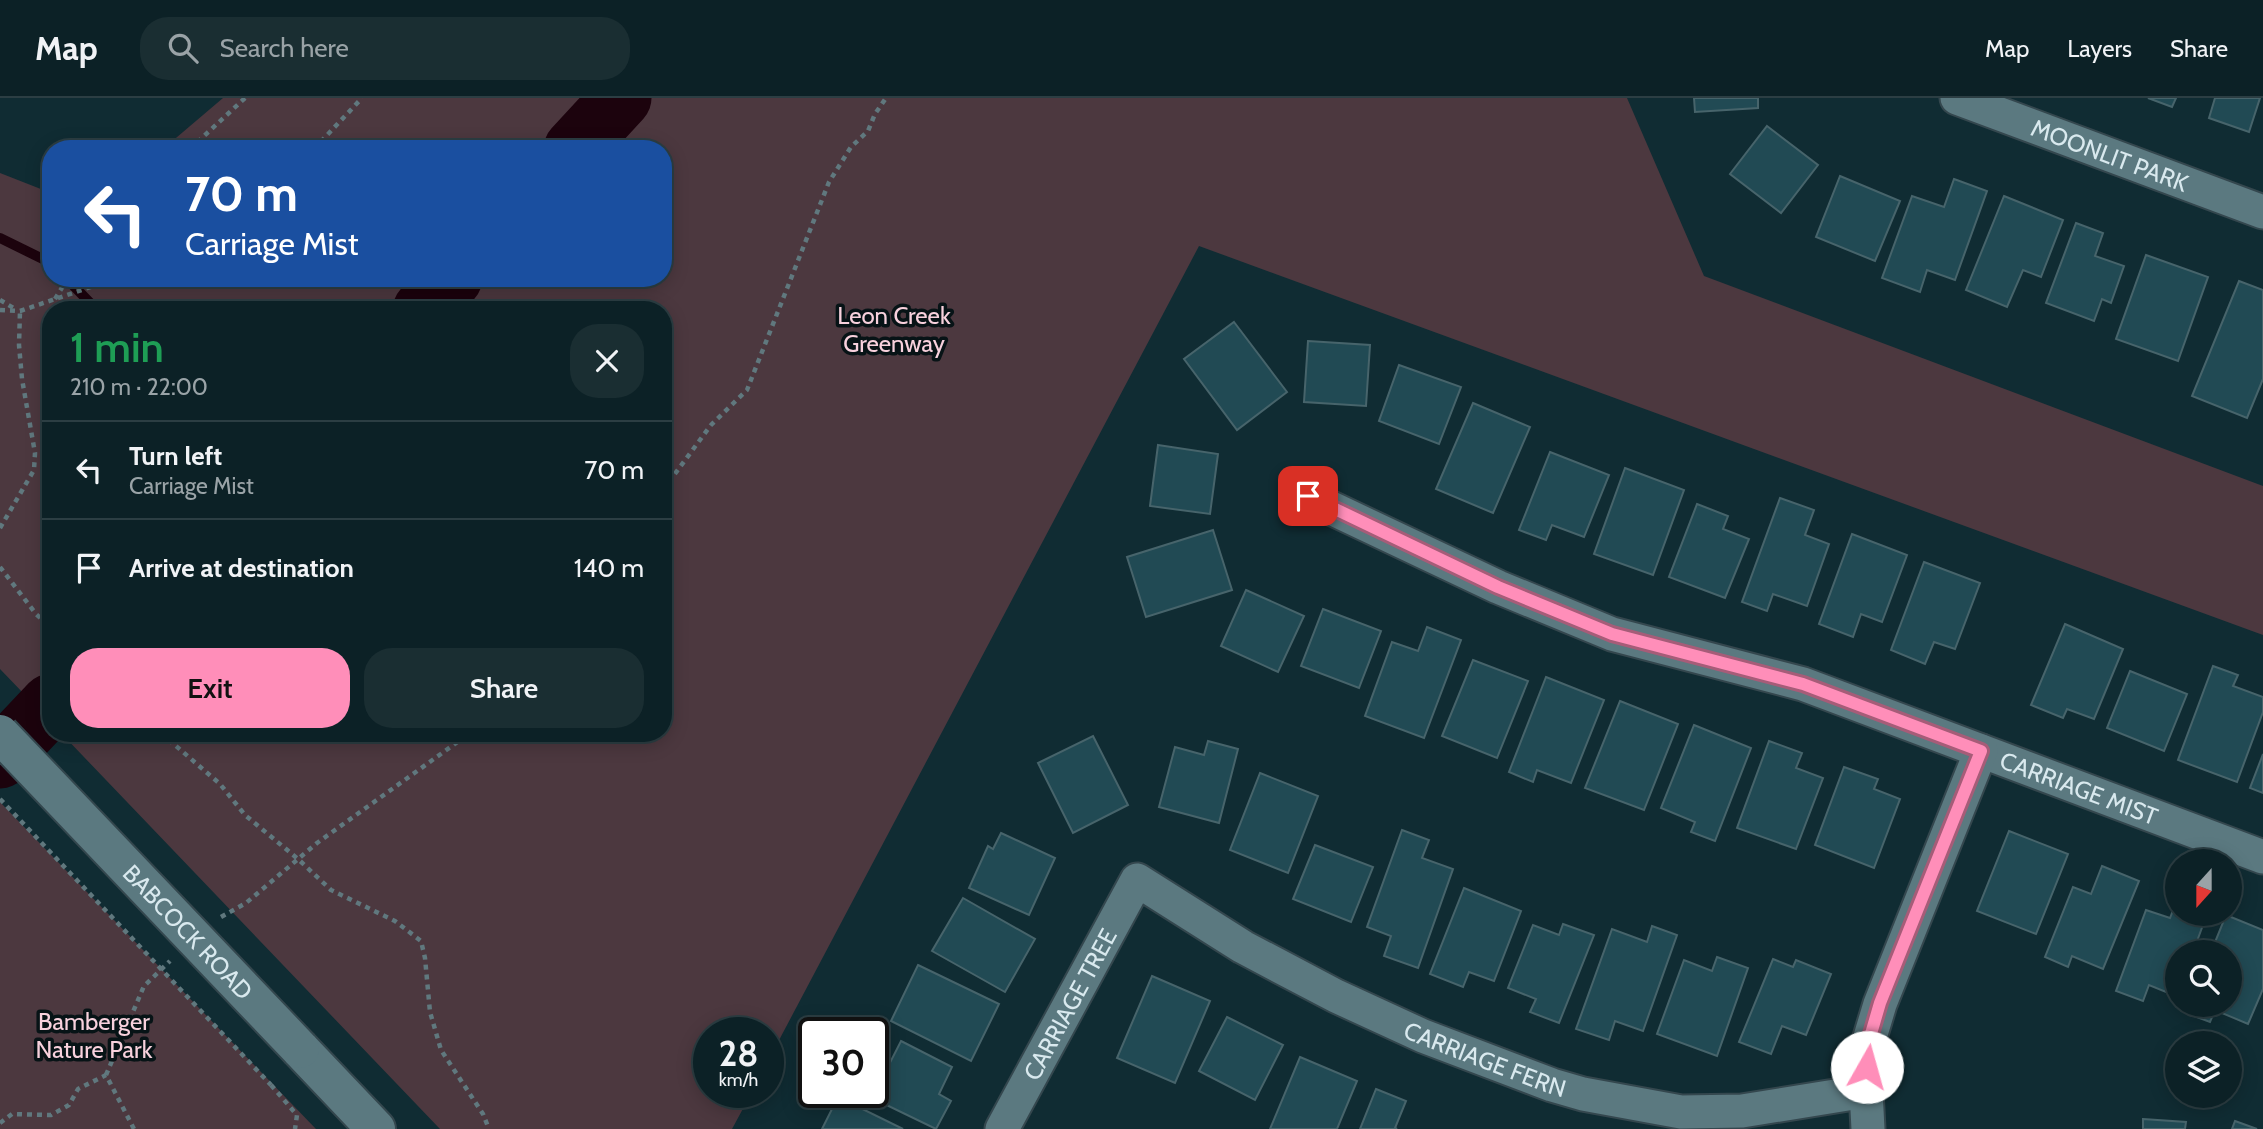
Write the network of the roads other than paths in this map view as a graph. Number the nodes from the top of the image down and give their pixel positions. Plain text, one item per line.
1 (1957, 98) edge
2 (2263, 212) edge
3 (1308, 496) dead end
4 (0, 734) edge
5 (1981, 751) junction
6 (2263, 857) edge
7 (1137, 880) joint
8 (1866, 1091) junction
9 (376, 1129) edge
10 (1002, 1129) edge
11 (1868, 1129) edge

1 - 2 street, MOONLIT PARK
3 - 5 street, CARRIAGE MIST
4 - 9 main road, BABCOCK ROAD, bridge
5 - 6 street, CARRIAGE MIST
5 - 8 street
7 - 8 street, CARRIAGE FERN
7 - 10 street, CARRIAGE TREE
8 - 11 street

